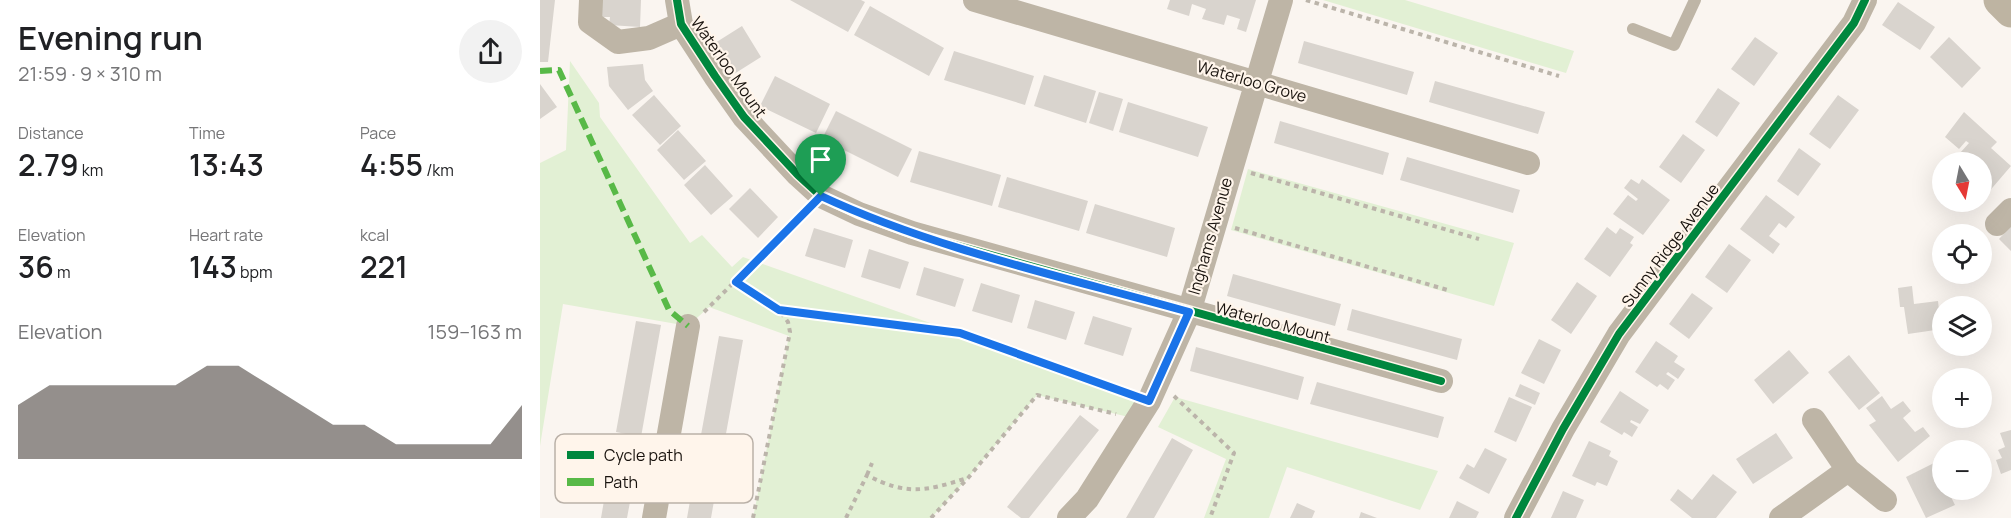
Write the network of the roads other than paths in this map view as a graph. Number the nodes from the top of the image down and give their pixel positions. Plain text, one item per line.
1 (591, 0) edge
2 (677, 0) edge
3 (975, 0) edge
4 (1281, 0) edge
5 (1695, 0) edge
6 (1865, 0) edge
7 (2000, 0) edge
8 (2011, 11) edge
9 (681, 24) junction
10 (1633, 29) dead end
11 (1255, 81) junction
12 (1528, 164) dead end
13 (1189, 312) junction
14 (688, 326) road end
15 (1441, 381) dead end
16 (1814, 420) dead end
17 (669, 434) edge
18 (1848, 470) junction
19 (1885, 500) dead end
20 (657, 503) edge
21 (654, 518) edge
22 (1069, 518) edge
23 (1516, 518) edge
24 (1781, 518) edge

1 - 9 street
2 - 9 street, Waterloo Mount
3 - 11 street, Waterloo Grove
4 - 11 street, Inghams Avenue
5 - 10 lane
6 - 23 street, Sunny Ridge Avenue
7 - 8 main road
9 - 13 street, Waterloo Mount
11 - 12 street, Waterloo Grove
11 - 13 street, Inghams Avenue
13 - 15 street, Waterloo Mount
13 - 22 street, Inghams Avenue
14 - 17 street
16 - 18 street
18 - 19 street
18 - 24 street
20 - 21 street

